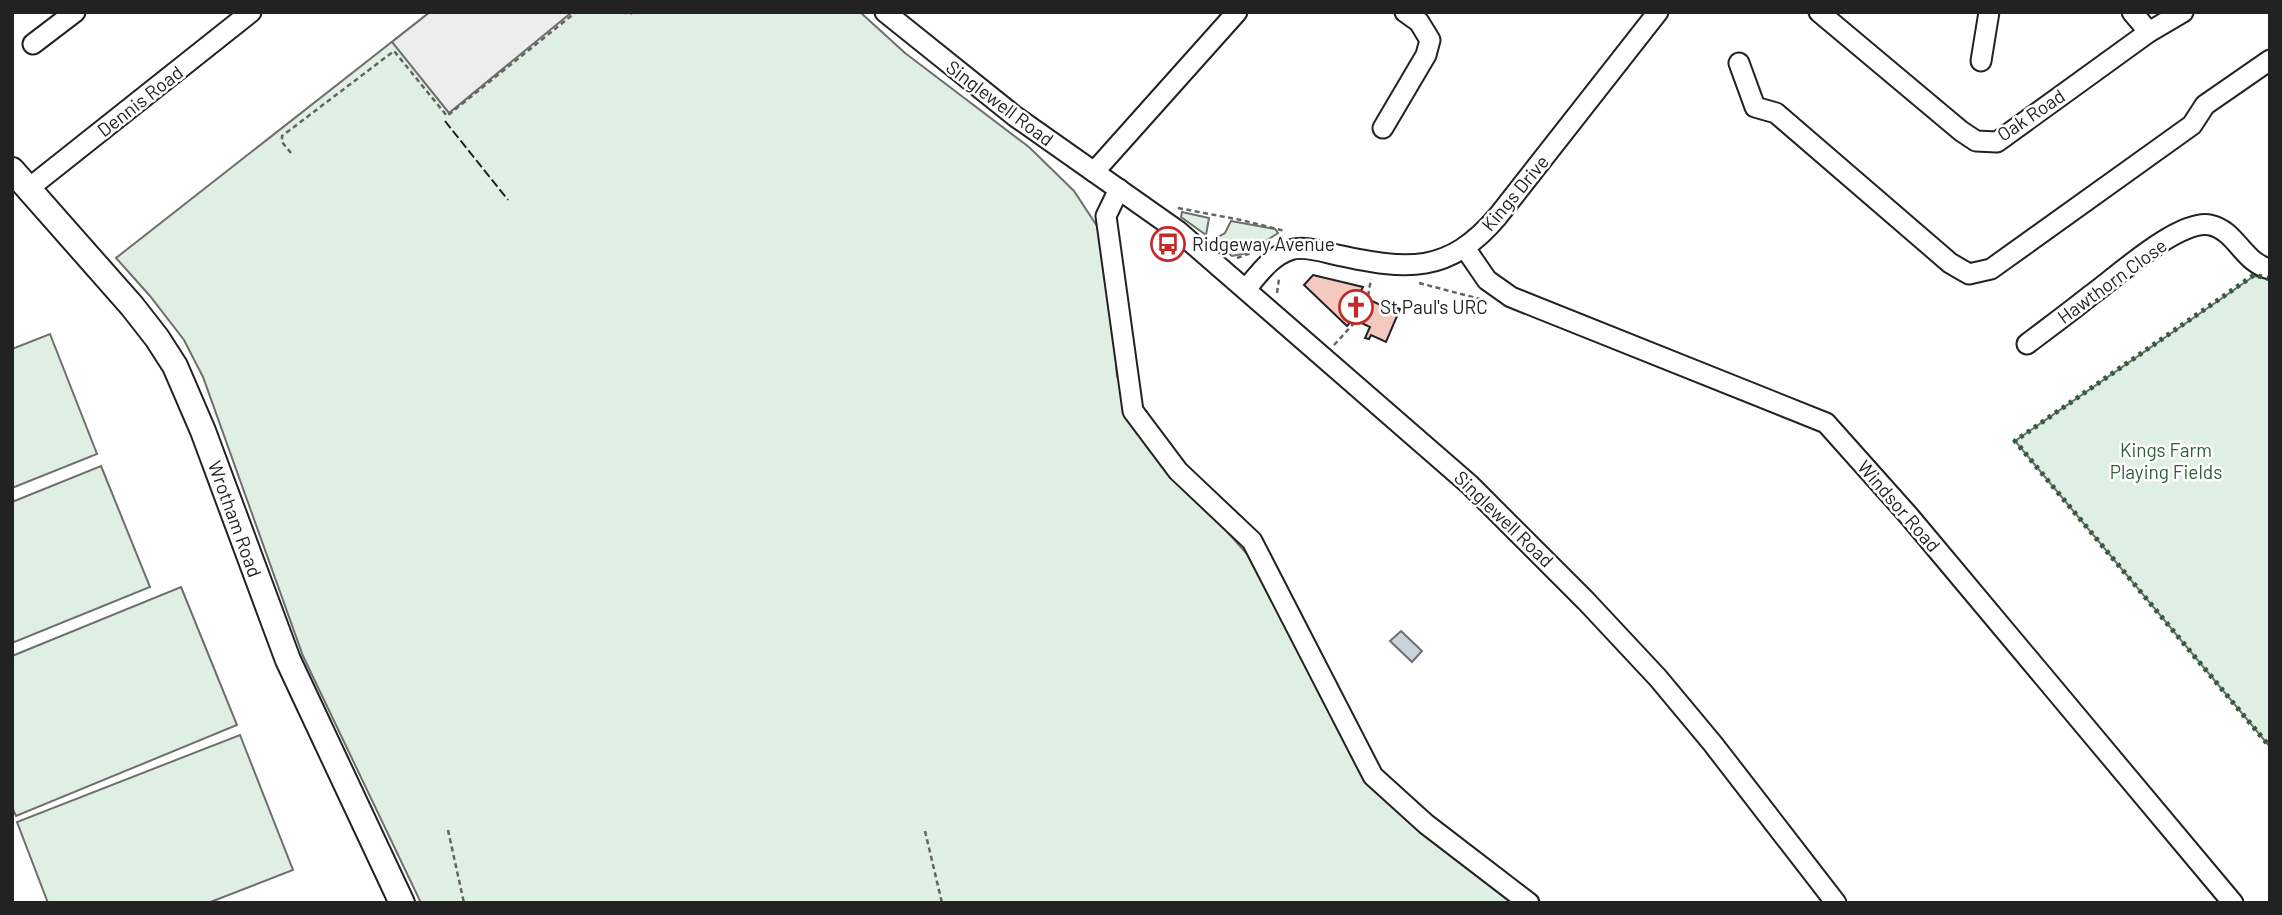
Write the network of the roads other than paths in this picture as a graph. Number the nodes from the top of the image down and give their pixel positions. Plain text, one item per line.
1 (75, 12) edge
2 (251, 12) edge
3 (885, 12) edge
4 (1237, 12) edge
5 (1405, 12) edge
6 (1658, 12) edge
7 (1819, 12) edge
8 (1989, 12) edge
9 (2132, 12) edge
10 (2183, 12) edge
11 (2148, 32) junction
12 (33, 44) dead end
13 (2270, 60) edge
14 (1981, 61) dead end
15 (1739, 63) dead end
16 (1383, 128) dead end
17 (1094, 172) junction
18 (20, 180) edge
19 (1119, 190) junction
20 (1465, 248) junction
21 (2270, 269) edge
22 (1246, 289) junction
23 (2027, 344) dead end
24 (402, 903) edge
25 (1528, 903) edge
26 (1836, 903) edge
27 (2233, 903) edge

1 - 12 street
2 - 18 street, Dennis Road
3 - 17 street, Singlewell Road
4 - 17 street
5 - 16 street
6 - 20 street, Kings Drive
7 - 11 street, Oak Road
8 - 14 street
9 - 11 street
10 - 11 street, Oak Road
13 - 15 street
17 - 19 street, Singlewell Road
18 - 24 main road, Wrotham Road
19 - 22 street, Singlewell Road
19 - 25 street
20 - 22 street, Kings Drive
20 - 27 street, Windsor Road
21 - 23 street, Hawthorn Close
22 - 26 street, Singlewell Road

